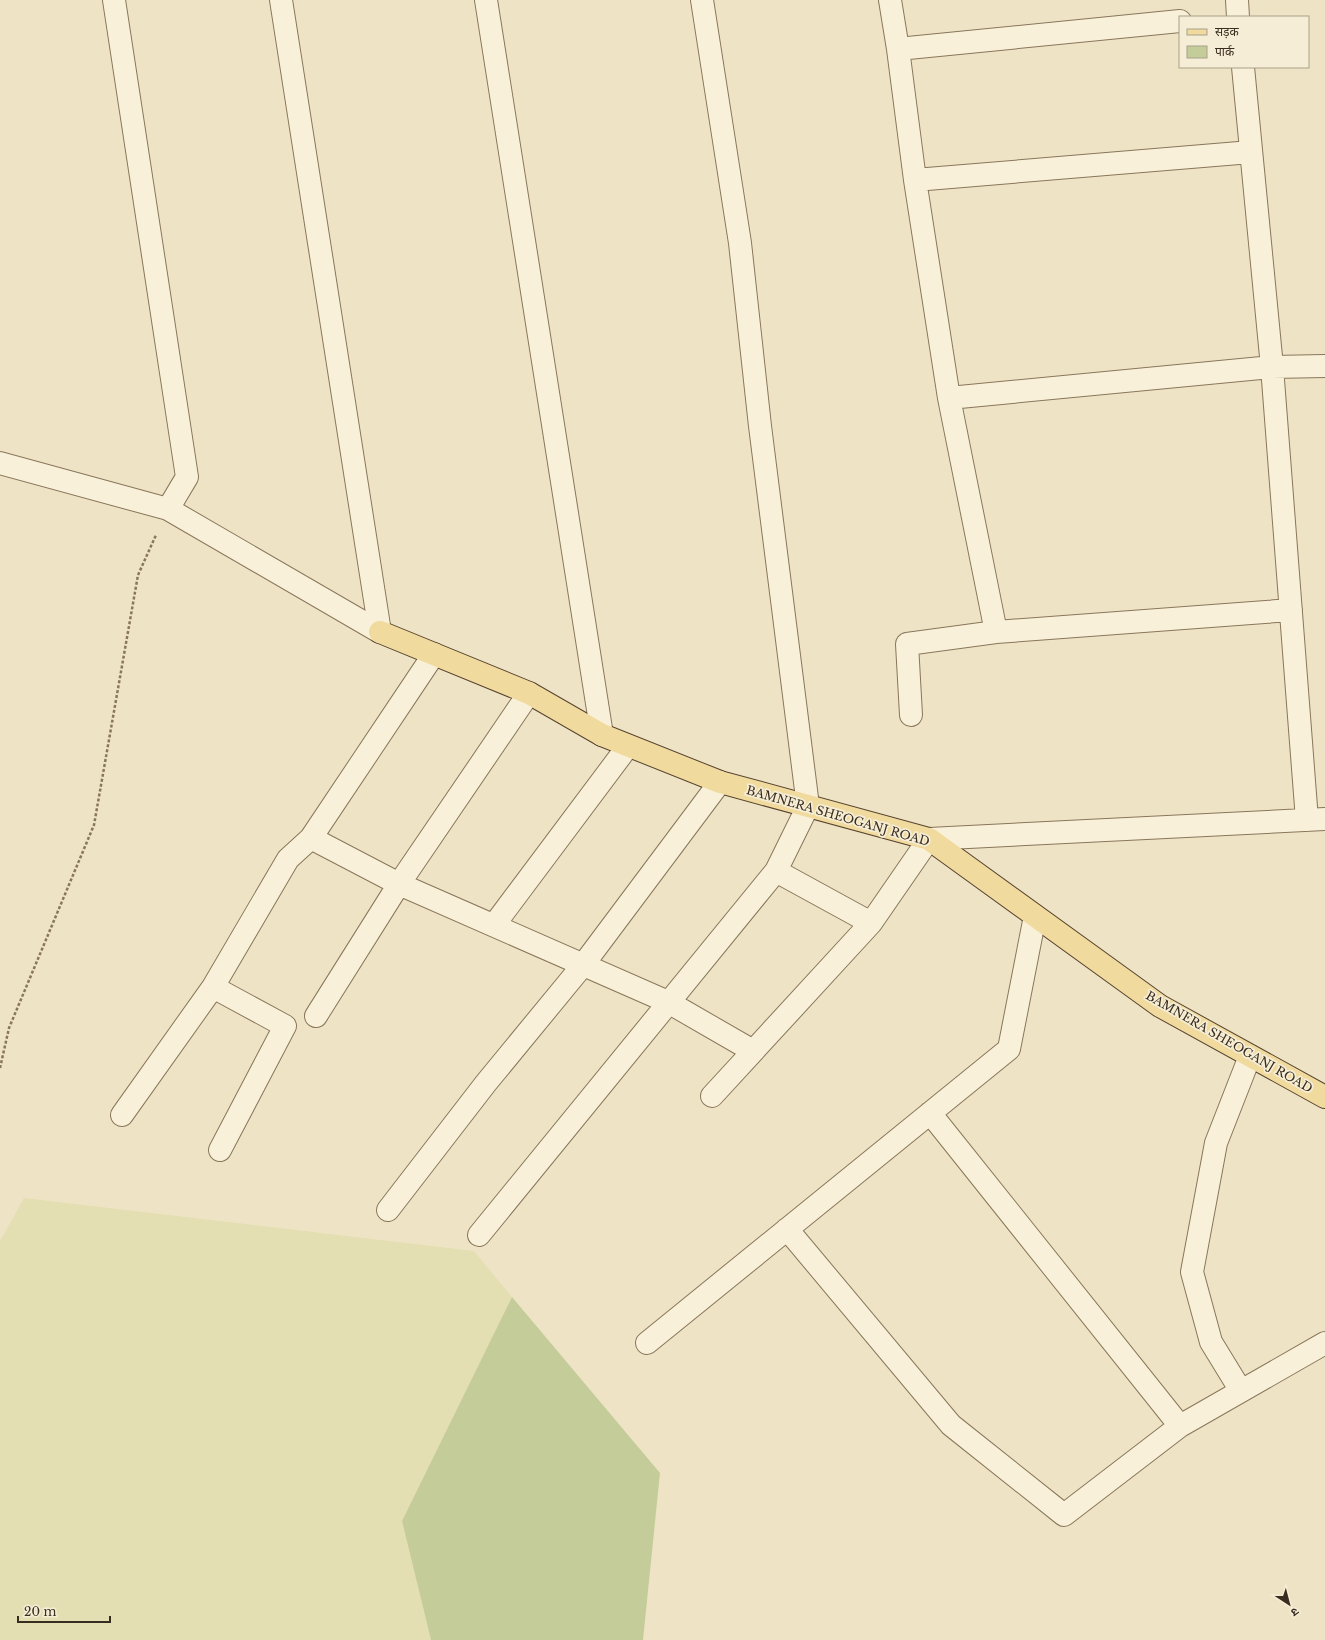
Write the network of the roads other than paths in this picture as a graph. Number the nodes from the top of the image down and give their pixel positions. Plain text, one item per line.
1 (114, 0) edge
2 (282, 0) edge
3 (486, 0) edge
4 (702, 0) edge
5 (890, 0) edge
6 (1179, 21) edge
7 (898, 49) junction
8 (1243, 68) edge
9 (1251, 152) junction
10 (915, 180) junction
11 (1325, 366) edge
12 (1272, 367) junction
13 (950, 398) junction
14 (1, 458) edge
15 (168, 509) junction
16 (1291, 610) junction
17 (380, 632) junction
18 (996, 632) junction
19 (434, 654) junction
20 (529, 693) junction
21 (911, 715) dead end
22 (602, 735) junction
23 (628, 746) junction
24 (720, 782) junction
25 (808, 806) junction
26 (1316, 819) edge
27 (311, 838) junction
28 (929, 840) junction
29 (776, 871) junction
30 (399, 884) junction
31 (1035, 916) junction
32 (871, 923) junction
33 (494, 926) junction
34 (582, 965) junction
35 (213, 987) junction
36 (668, 1002) junction
37 (316, 1016) dead end
38 (753, 1051) junction
39 (1250, 1056) junction
40 (712, 1096) dead end
41 (1325, 1097) edge
42 (930, 1113) junction
43 (122, 1115) dead end
44 (220, 1150) dead end
45 (388, 1210) dead end
46 (786, 1229) junction
47 (479, 1235) dead end
48 (647, 1343) dead end
49 (1325, 1343) edge
50 (1241, 1391) junction
51 (1180, 1426) junction

1 - 15 street
2 - 17 street
3 - 22 street
4 - 25 street
5 - 7 street
6 - 7 street
7 - 10 street
8 - 9 street
9 - 10 street
9 - 12 street
10 - 13 street
11 - 12 street
12 - 13 street
12 - 16 street
13 - 18 street
14 - 15 street
15 - 17 street
16 - 18 street
16 - 26 street
17 - 19 main road, BAMNERA SHEOGANJ ROAD
18 - 21 street
19 - 20 main road, BAMNERA SHEOGANJ ROAD
19 - 27 street
20 - 22 main road, BAMNERA SHEOGANJ ROAD
20 - 30 street
22 - 23 main road, BAMNERA SHEOGANJ ROAD
23 - 24 main road, BAMNERA SHEOGANJ ROAD
23 - 33 street
24 - 25 main road, BAMNERA SHEOGANJ ROAD
24 - 34 street
25 - 28 main road, BAMNERA SHEOGANJ ROAD
25 - 29 street
26 - 28 street
27 - 30 street
27 - 35 street
28 - 31 main road, BAMNERA SHEOGANJ ROAD
28 - 32 street
29 - 32 street
29 - 36 street
30 - 33 street
30 - 37 street
31 - 39 main road, BAMNERA SHEOGANJ ROAD
31 - 42 street
32 - 38 street
33 - 34 street
34 - 36 street
34 - 45 street
35 - 43 street
35 - 44 street
36 - 38 street
36 - 47 street
38 - 40 street
39 - 41 main road, BAMNERA SHEOGANJ ROAD
39 - 50 street
42 - 46 street
42 - 51 street
46 - 48 street
46 - 51 street
49 - 50 street
50 - 51 street

